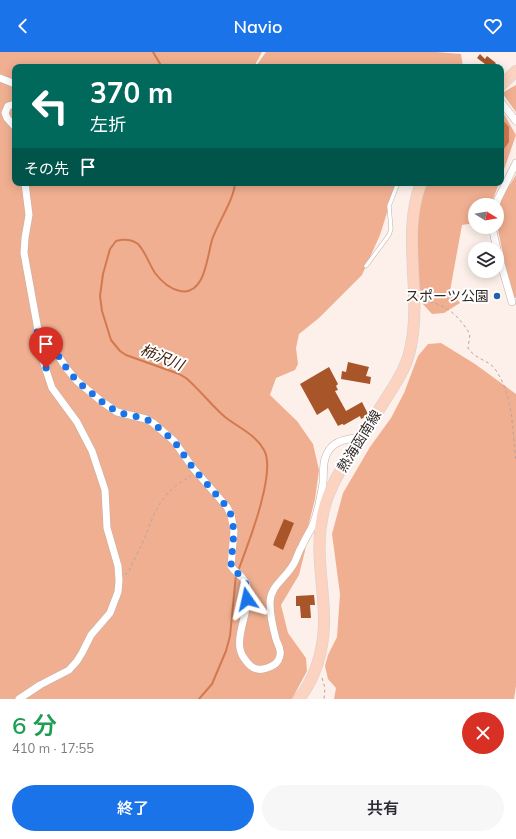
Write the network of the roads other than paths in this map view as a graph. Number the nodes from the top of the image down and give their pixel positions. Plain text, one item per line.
1 (516, 71) edge
2 (0, 78) edge
3 (504, 82) edge
4 (12, 83) edge
5 (12, 105) edge
6 (504, 106) edge
7 (516, 120) edge
8 (12, 124) edge
9 (516, 163) edge
10 (25, 186) edge
11 (397, 186) edge
12 (420, 186) edge
13 (498, 198) edge
14 (366, 266) dead end
15 (504, 274) edge
16 (512, 302) dead end
17 (38, 330) junction
18 (361, 438) junction
19 (19, 699) edge
20 (299, 699) edge

1 - 3 main road
2 - 4 street
5 - 8 street
6 - 7 street
9 - 13 street
10 - 17 street
11 - 14 lane
12 - 18 main road, 熱海函南線
15 - 16 street
17 - 18 street
17 - 19 street
18 - 20 main road, 熱海函南線

